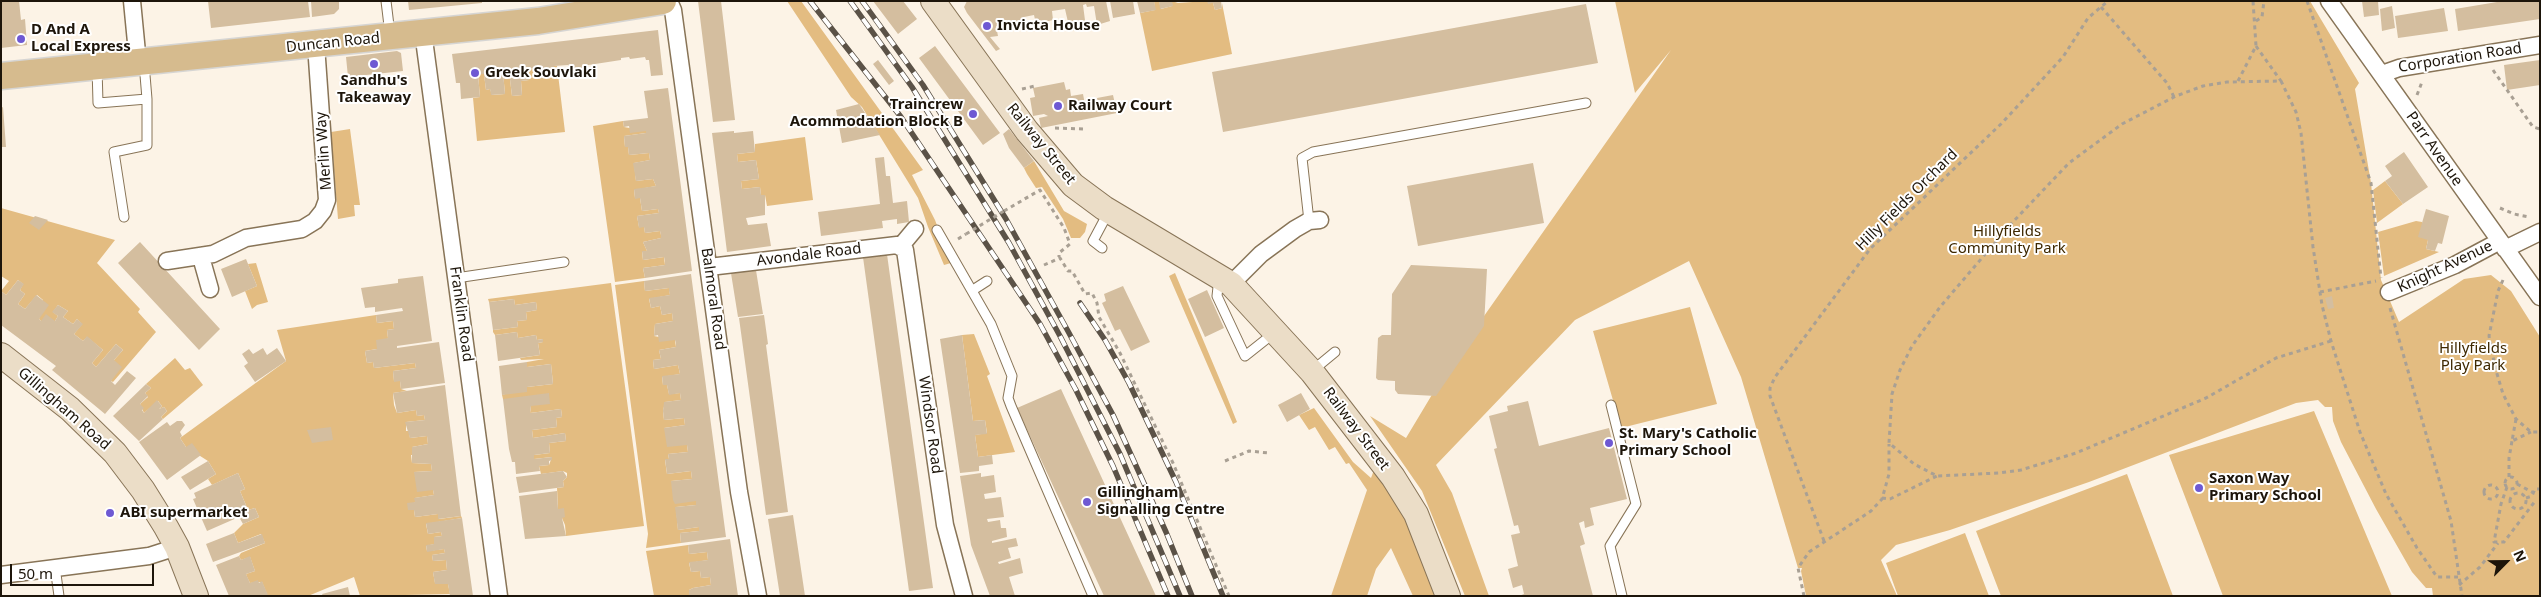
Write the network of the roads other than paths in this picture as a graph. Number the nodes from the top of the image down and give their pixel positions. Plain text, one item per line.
1 (132, 1) edge
2 (386, 1) edge
3 (663, 1) edge
4 (670, 1) edge
5 (2329, 1) edge
6 (934, 2) edge
7 (423, 32) junction
8 (390, 37) junction
9 (316, 45) junction
10 (2540, 45) edge
11 (141, 63) junction
12 (97, 67) junction
13 (2382, 74) junction
14 (1, 76) edge
15 (148, 99) junction
16 (1586, 103) dead end
17 (1109, 211) junction
18 (124, 217) dead end
19 (1314, 220) joint
20 (2537, 224) edge
21 (915, 229) dead end
22 (937, 230) dead end
23 (2502, 245) junction
24 (1102, 248) dead end
25 (903, 249) junction
26 (201, 257) junction
27 (167, 261) dead end
28 (564, 262) dead end
29 (709, 268) junction
30 (456, 278) junction
31 (1225, 280) junction
32 (987, 281) dead end
33 (2385, 286) road end
34 (210, 289) dead end
35 (973, 290) junction
36 (2540, 297) edge
37 (1276, 331) junction
38 (1335, 352) dead end
39 (1, 355) edge
40 (1312, 372) junction
41 (1611, 405) dead end
42 (177, 547) junction
43 (54, 567) junction
44 (1, 575) edge
45 (59, 596) edge
46 (196, 596) edge
47 (499, 596) edge
48 (758, 596) edge
49 (964, 596) edge
50 (1092, 596) edge
51 (1448, 596) edge
52 (1622, 596) edge

1 - 11 street
2 - 8 lane
3 - 7 main road, Duncan Road
4 - 29 street, Balmoral Road
5 - 13 street, Parr Avenue
6 - 17 street, Railway Street
7 - 8 main road, Duncan Road
7 - 30 street, Franklin Road
8 - 9 main road, Duncan Road
9 - 11 main road, Duncan Road
9 - 26 street, Merlin Way
10 - 13 street, Corporation Road
11 - 12 main road, Duncan Road
11 - 15 lane
12 - 14 main road, Duncan Road
12 - 15 lane
13 - 23 street, Parr Avenue
15 - 18 lane
16 - 19 lane
17 - 24 lane
17 - 31 street, Railway Street
19 - 31 street
20 - 23 street, Knight Avenue
21 - 25 street
22 - 35 lane
23 - 33 street, Knight Avenue
23 - 36 street, Parr Avenue
25 - 29 street, Avondale Road
25 - 49 street, Windsor Road
26 - 27 street, Merlin Way
26 - 34 street
28 - 30 lane
29 - 48 street, Balmoral Road
30 - 47 street, Franklin Road
31 - 37 street, Railway Street
31 - 37 lane
32 - 35 lane
35 - 50 lane
37 - 40 street, Railway Street
38 - 40 lane
39 - 42 street, Gillingham Road
40 - 51 street, Railway Street
41 - 52 lane
42 - 43 street
42 - 46 street, Gillingham Road
43 - 44 street
43 - 45 lane

